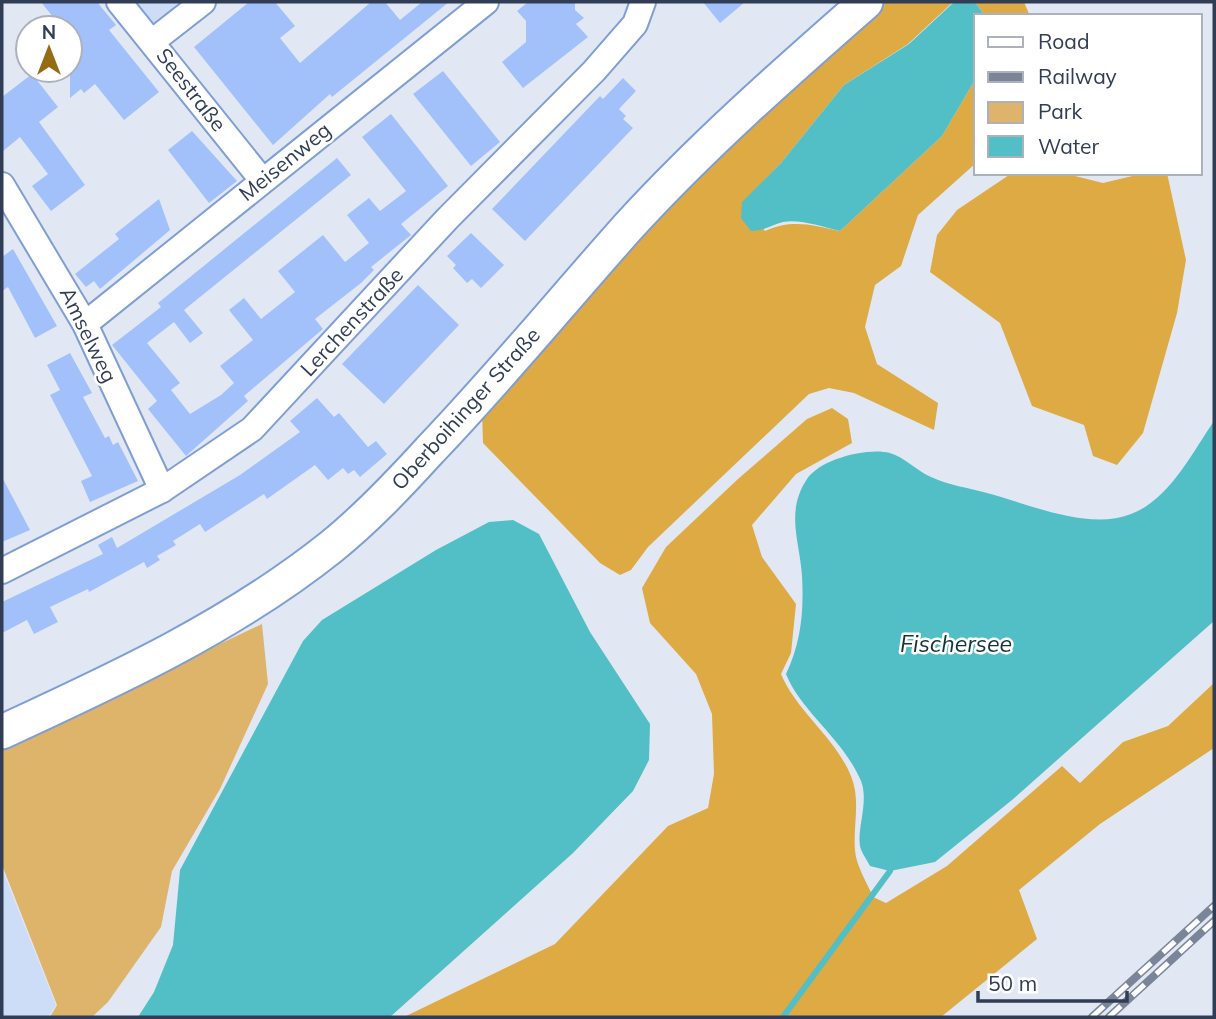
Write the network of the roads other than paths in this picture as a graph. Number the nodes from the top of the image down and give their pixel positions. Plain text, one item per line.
1 (119, 2) edge
2 (202, 2) edge
3 (486, 2) edge
4 (643, 2) edge
5 (866, 2) edge
6 (153, 41) junction
7 (262, 180) junction
8 (2, 185) edge
9 (85, 324) junction
10 (162, 491) junction
11 (2, 571) edge
12 (2, 732) edge

1 - 6 street, Seestraße
2 - 6 street
3 - 7 street, Meisenweg
4 - 10 street, Lerchenstraße
5 - 12 main road, Oberboihinger Straße
6 - 7 street, Seestraße
7 - 9 street, Meisenweg
8 - 9 street, Amselweg
9 - 10 street, Amselweg
10 - 11 street, Lerchenstraße

